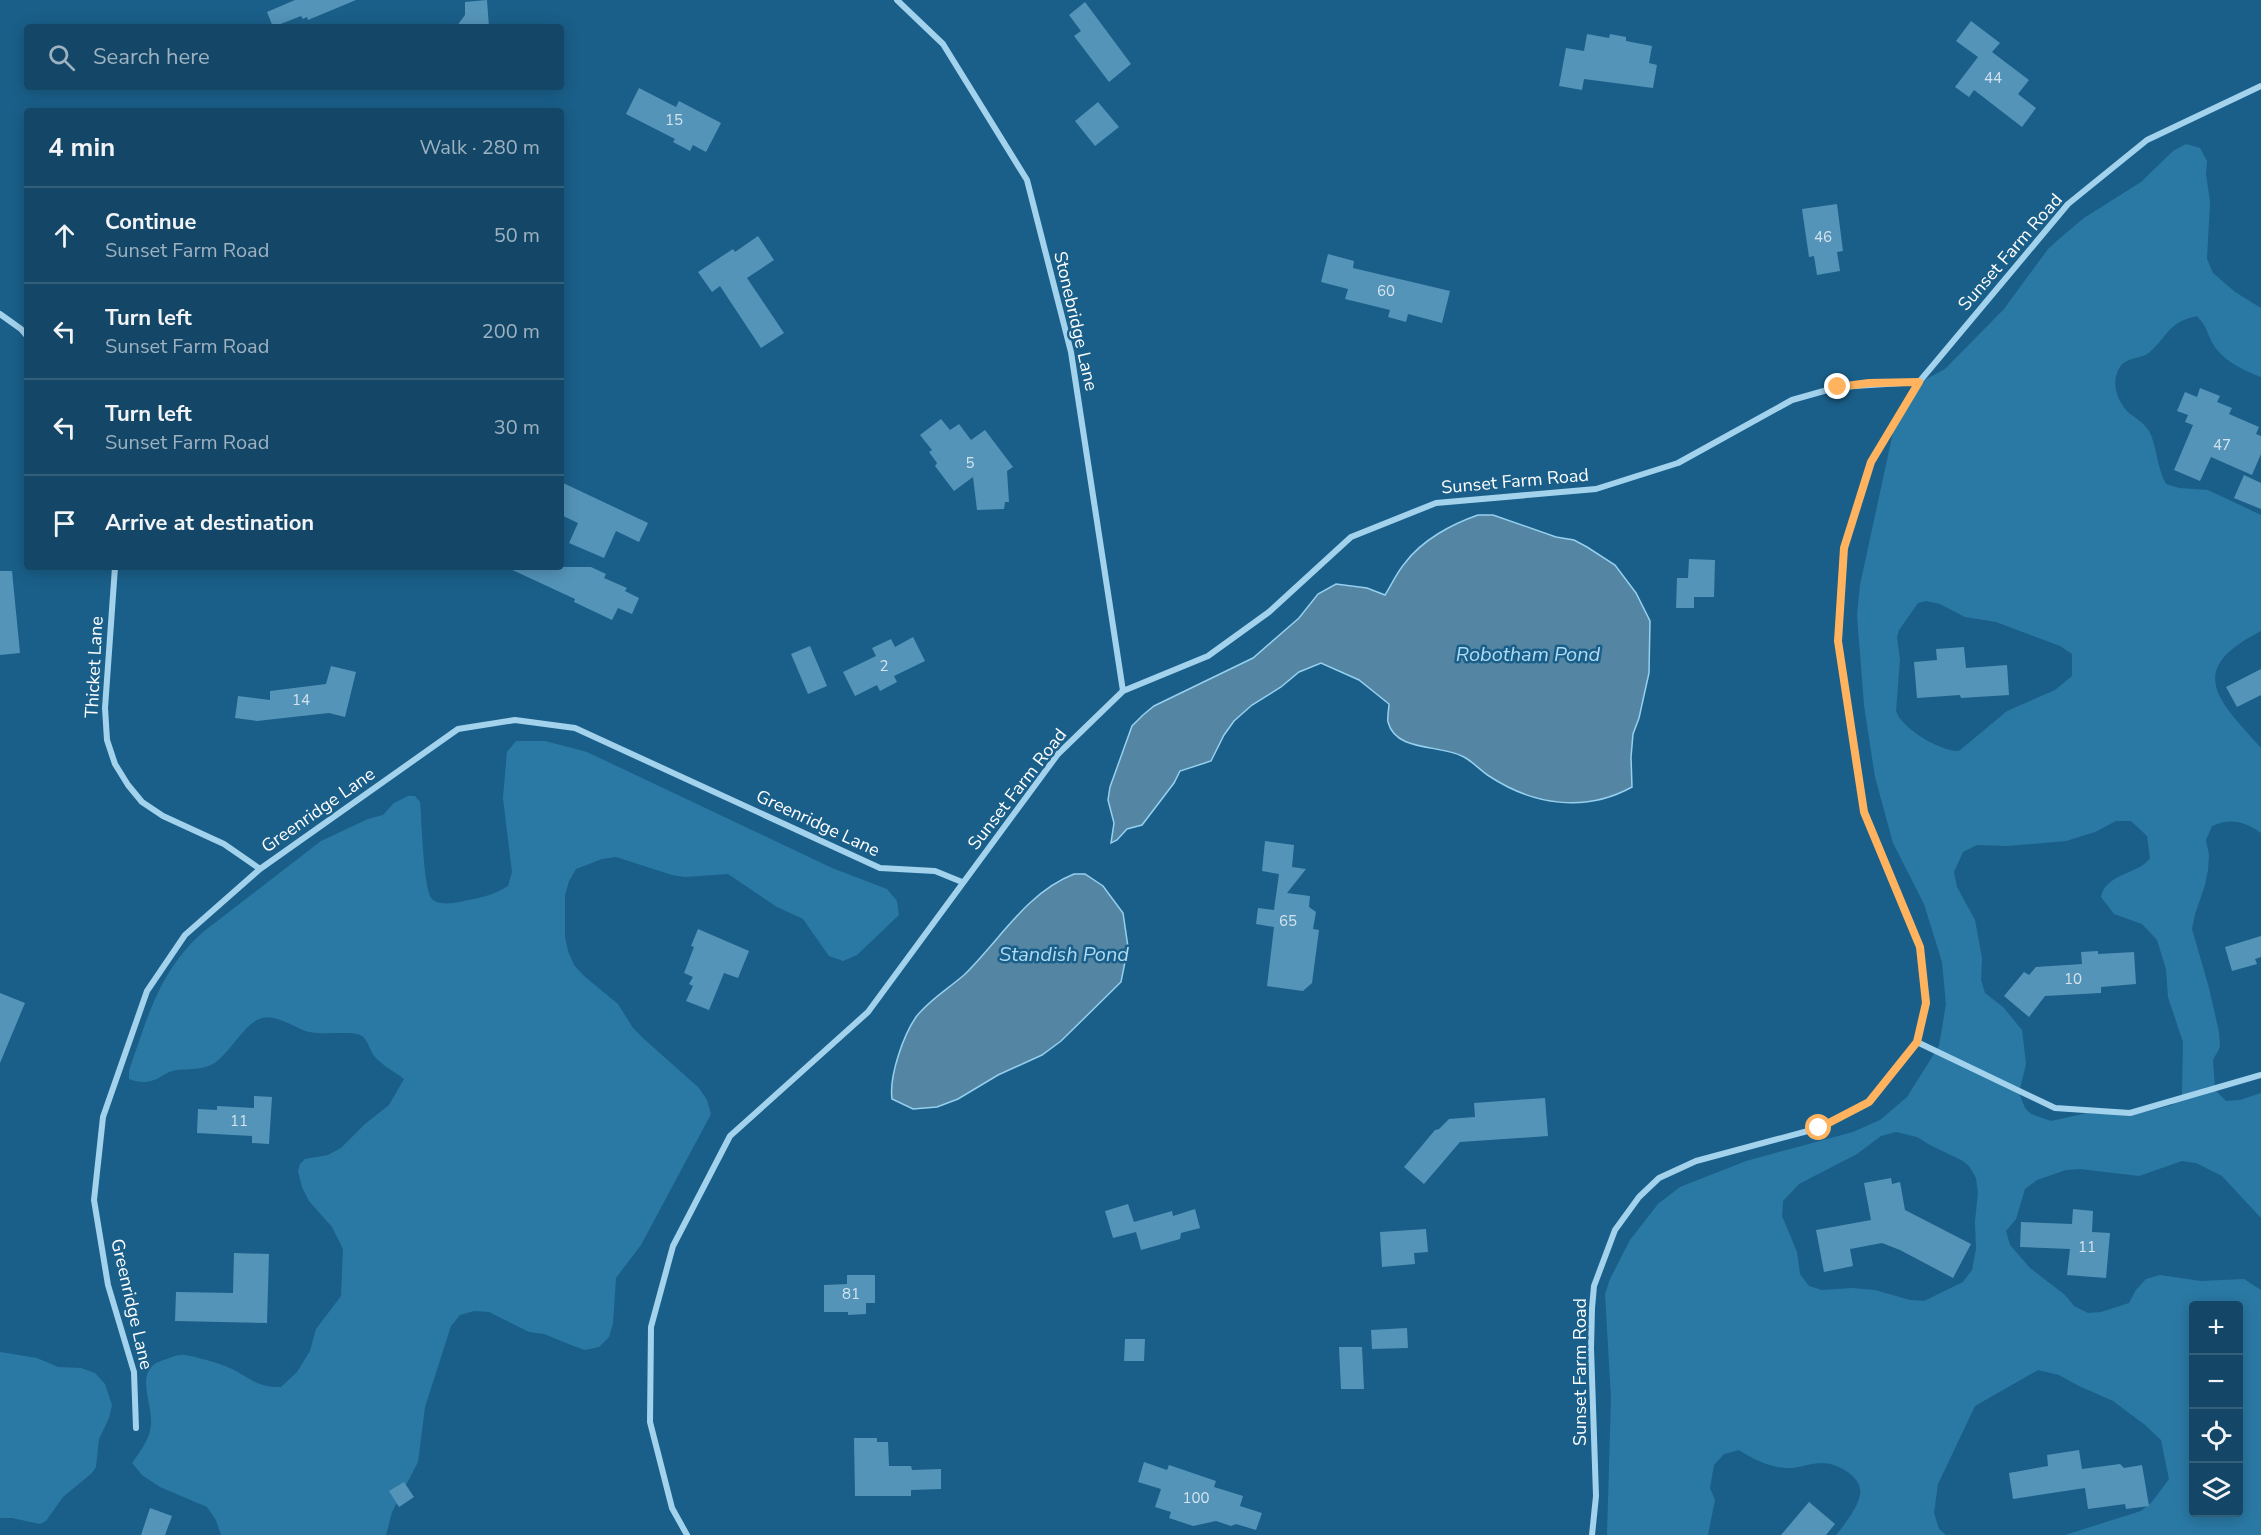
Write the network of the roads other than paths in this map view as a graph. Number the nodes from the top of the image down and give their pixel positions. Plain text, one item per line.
1 (897, 0) edge
2 (2261, 86) edge
3 (0, 315) edge
4 (24, 332) edge
5 (1919, 382) junction
6 (115, 570) edge
7 (1123, 691) junction
8 (260, 868) junction
9 (962, 882) junction
10 (1917, 1042) junction
11 (2261, 1075) edge
12 (136, 1428) dead end
13 (687, 1535) edge
14 (1592, 1535) edge

1 - 7 street, Stonebridge Lane
2 - 5 street, Sunset Farm Road
3 - 4 street
5 - 7 street, Sunset Farm Road
5 - 10 street, Sunset Farm Road
6 - 8 street, Thicket Lane
7 - 9 street, Sunset Farm Road
8 - 9 street, Greenridge Lane
8 - 12 street, Greenridge Lane
9 - 13 street, Sunset Farm Road
10 - 11 street
10 - 14 street, Sunset Farm Road

